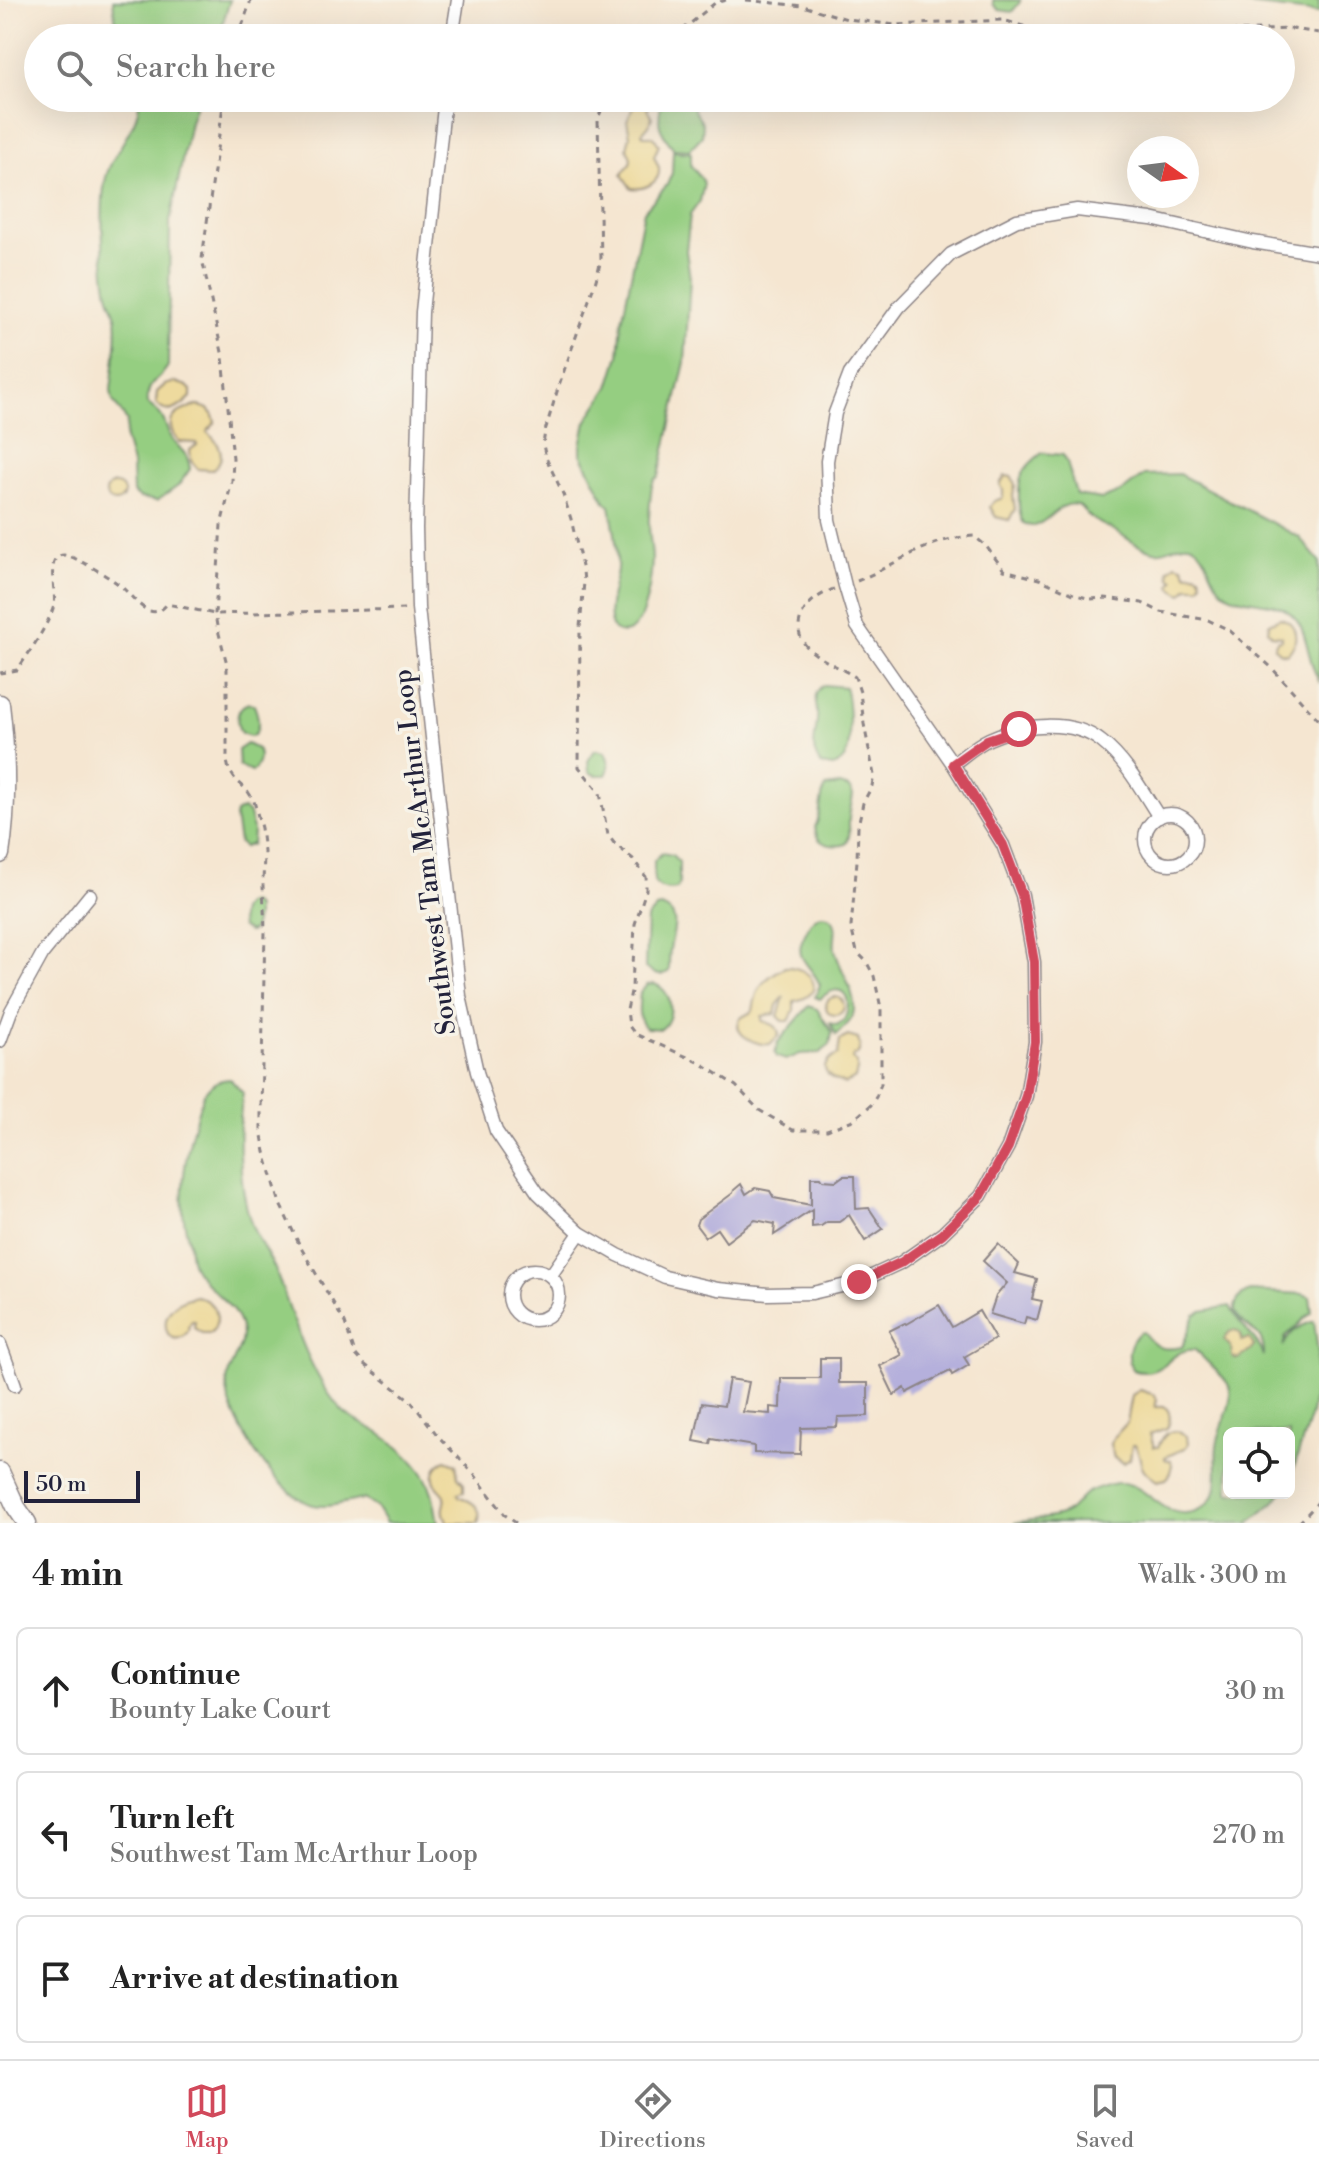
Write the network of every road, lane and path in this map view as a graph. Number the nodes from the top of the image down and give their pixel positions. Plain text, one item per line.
1 (251, 0) edge
2 (458, 0) edge
3 (726, 0) edge
4 (746, 0) edge
5 (243, 24) edge
6 (454, 24) edge
7 (690, 24) edge
8 (888, 24) edge
9 (904, 24) edge
10 (1016, 24) edge
11 (1295, 29) edge
12 (1319, 33) edge
13 (222, 112) edge
14 (443, 112) edge
15 (599, 112) edge
16 (1319, 253) edge
17 (845, 586) junction
18 (418, 608) junction
19 (215, 614) junction
20 (0, 673) edge
21 (0, 704) edge
22 (1319, 720) edge
23 (953, 764) junction
24 (1159, 817) junction
25 (0, 854) edge
26 (90, 895) dead end
27 (0, 1041) edge
28 (580, 1233) junction
29 (551, 1275) junction
30 (0, 1344) edge
31 (15, 1385) dead end
32 (0, 1472) edge
33 (1319, 1501) edge
34 (27, 1523) edge
35 (516, 1523) edge
36 (1299, 1523) edge

1 - 5 path
2 - 6 street
3 - 7 path
4 - 8 path
9 - 10 path
11 - 12 path
13 - 19 path
14 - 18 street, Southwest Tam McArthur Loop
15 - 17 path
16 - 17 street, Southwest Tam McArthur Loop
17 - 22 path
17 - 23 street, Southwest Tam McArthur Loop
18 - 19 path
18 - 28 street, Southwest Tam McArthur Loop
19 - 20 path
19 - 35 path
21 - 25 street
23 - 24 street
23 - 28 street, Southwest Tam McArthur Loop
24 - 24 street
26 - 27 street
28 - 29 street
29 - 29 street
30 - 31 street
32 - 34 street
33 - 36 path

